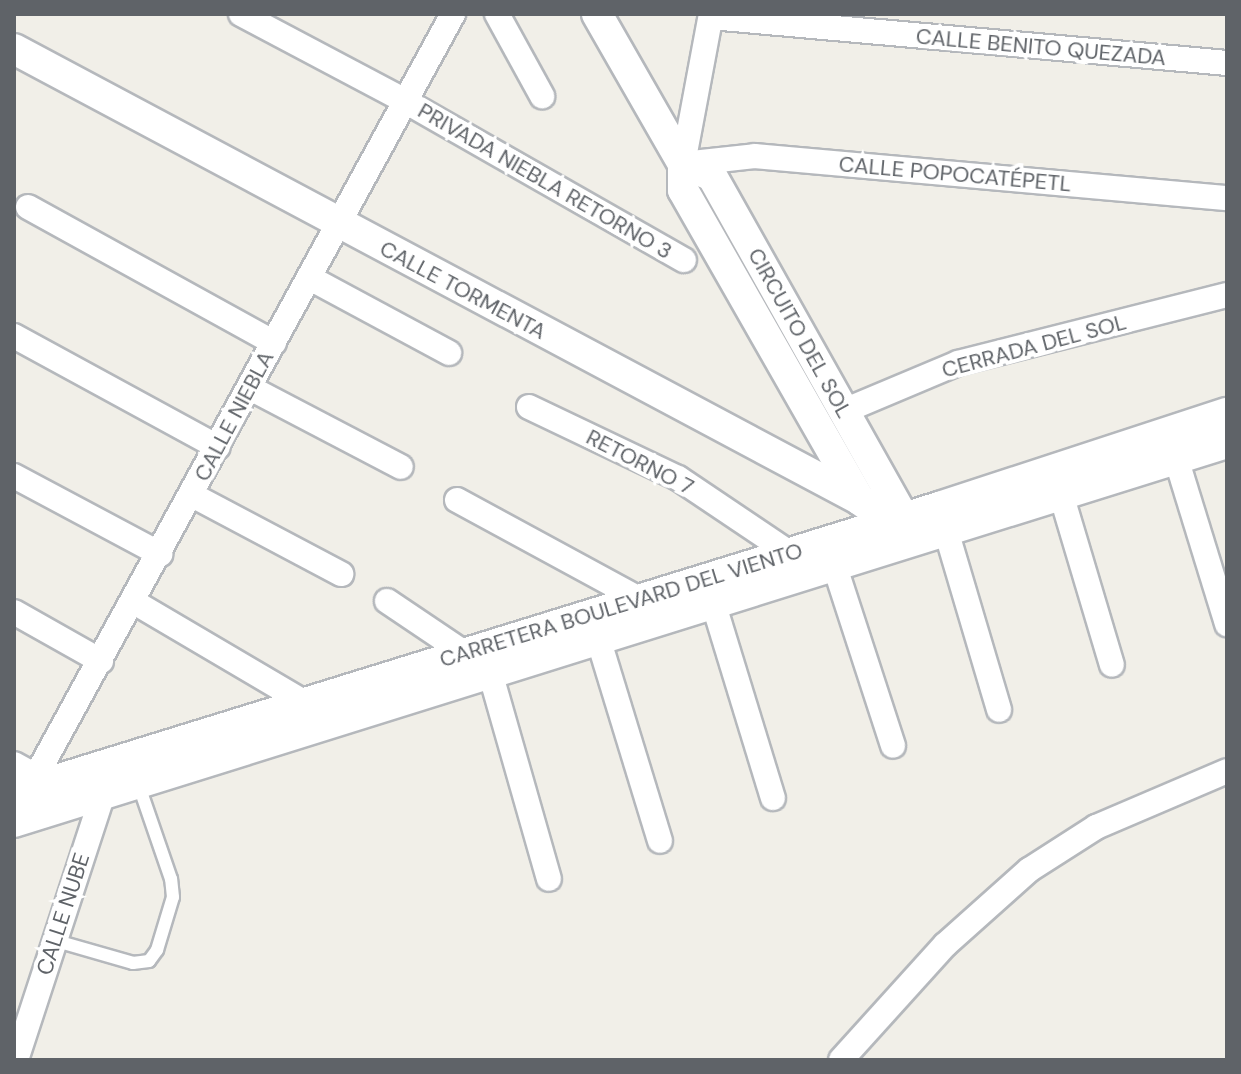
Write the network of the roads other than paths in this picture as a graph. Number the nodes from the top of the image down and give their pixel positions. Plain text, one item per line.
1 (241, 14) edge
2 (453, 14) edge
3 (497, 14) edge
4 (597, 14) edge
5 (711, 16) edge
6 (14, 49) edge
7 (1227, 63) edge
8 (542, 96) dead end
9 (405, 101) junction
10 (683, 164) junction
11 (1227, 198) edge
12 (28, 207) dead end
13 (339, 224) junction
14 (684, 260) dead end
15 (310, 278) junction
16 (1227, 295) edge
17 (14, 336) edge
18 (274, 343) junction
19 (449, 353) dead end
20 (250, 388) junction
21 (529, 407) dead end
22 (844, 411) junction
23 (1227, 413) edge
24 (1227, 443) edge
25 (218, 447) junction
26 (1176, 458) junction
27 (401, 467) dead end
28 (14, 476) edge
29 (1061, 494) junction
30 (192, 495) junction
31 (457, 500) dead end
32 (860, 500) junction
33 (942, 518) junction
34 (897, 528) junction
35 (788, 552) junction
36 (160, 554) junction
37 (834, 564) junction
38 (341, 574) dead end
39 (641, 600) junction
40 (387, 601) dead end
41 (134, 602) junction
42 (713, 602) junction
43 (14, 612) edge
44 (1227, 624) edge
45 (598, 638) junction
46 (101, 661) junction
47 (478, 663) junction
48 (1112, 665) dead end
49 (307, 704) junction
50 (999, 710) dead end
51 (893, 746) dead end
52 (14, 764) edge
53 (1227, 771) edge
54 (100, 781) junction
55 (138, 783) junction
56 (773, 798) dead end
57 (22, 806) edge
58 (660, 841) dead end
59 (549, 879) dead end
60 (53, 940) junction
61 (16, 1060) edge
62 (841, 1060) edge

1 - 9 street, PRIVADA NIEBLA RETORNO 3
2 - 9 street, CALLE NIEBLA
3 - 8 street
4 - 10 street, CIRCUITO DEL SOL
5 - 7 street, CALLE BENITO QUEZADA
5 - 10 street
6 - 13 street, CALLE TORMENTA
9 - 13 street, CALLE NIEBLA
9 - 14 street, PRIVADA NIEBLA RETORNO 3
10 - 11 street, CALLE POPOCATÉPETL
10 - 22 street, CIRCUITO DEL SOL
10 - 32 street, CIRCUITO DEL SOL
12 - 18 street
13 - 15 street, CALLE NIEBLA
13 - 32 street, CALLE TORMENTA
15 - 18 street, CALLE NIEBLA
15 - 19 street
16 - 22 street, CERRADA DEL SOL
17 - 25 street
18 - 20 street, CALLE NIEBLA
20 - 25 street, CALLE NIEBLA
20 - 27 street
21 - 35 street, RETORNO 7
22 - 34 street, CIRCUITO DEL SOL
23 - 33 street, CARRETERA BOULEVARD DEL VIENTO
24 - 26 street, CARRETERA BOULEVARD DEL VIENTO
25 - 30 street, CALLE NIEBLA
26 - 29 street, CARRETERA BOULEVARD DEL VIENTO
26 - 44 street
28 - 36 street
29 - 33 street, CARRETERA BOULEVARD DEL VIENTO
29 - 48 street
30 - 36 street, CALLE NIEBLA
30 - 38 street
31 - 39 street
32 - 34 street, CALLE TORMENTA
33 - 34 street, CARRETERA BOULEVARD DEL VIENTO
33 - 50 street
34 - 35 street, CARRETERA BOULEVARD DEL VIENTO
34 - 37 street, CARRETERA BOULEVARD DEL VIENTO
35 - 39 street, CARRETERA BOULEVARD DEL VIENTO
36 - 41 street, CALLE NIEBLA
37 - 42 street, CARRETERA BOULEVARD DEL VIENTO
37 - 51 street
39 - 47 street, CARRETERA BOULEVARD DEL VIENTO
40 - 47 street
41 - 46 street, CALLE NIEBLA
41 - 49 street
42 - 45 street, CARRETERA BOULEVARD DEL VIENTO
42 - 56 street
43 - 46 street
45 - 47 street, CARRETERA BOULEVARD DEL VIENTO
45 - 58 street
46 - 57 street, CALLE NIEBLA
47 - 49 street, CARRETERA BOULEVARD DEL VIENTO
47 - 55 street, CARRETERA BOULEVARD DEL VIENTO
47 - 59 street
49 - 54 street, CARRETERA BOULEVARD DEL VIENTO
52 - 57 street
53 - 62 street
54 - 55 street, CARRETERA BOULEVARD DEL VIENTO
54 - 57 street, CARRETERA BOULEVARD DEL VIENTO
54 - 60 street, CALLE NUBE
55 - 60 lane
60 - 61 street, CALLE NUBE

